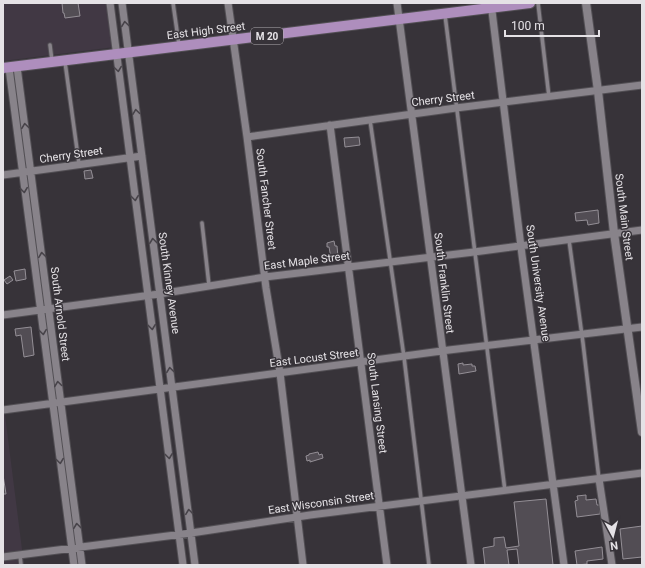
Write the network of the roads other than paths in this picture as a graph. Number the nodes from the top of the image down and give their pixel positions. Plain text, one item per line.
1 (110, 3) edge
2 (122, 3) edge
3 (173, 3) edge
4 (228, 3) edge
5 (397, 3) edge
6 (530, 3) edge
7 (538, 3) edge
8 (586, 3) edge
9 (491, 6) edge
10 (444, 14) junction
11 (399, 19) junction
12 (234, 40) junction
13 (50, 45) dead end
14 (179, 46) junction
15 (128, 52) junction
16 (116, 54) junction
17 (65, 60) junction
18 (52, 62) junction
19 (10, 67) edge
20 (642, 85) edge
21 (598, 90) junction
22 (549, 96) junction
23 (504, 102) junction
24 (456, 108) junction
25 (411, 114) junction
26 (370, 119) junction
27 (330, 125) junction
28 (247, 137) junction
29 (142, 156) junction
30 (130, 158) junction
31 (79, 164) junction
32 (31, 171) junction
33 (22, 172) junction
34 (3, 174) edge
35 (202, 223) dead end
36 (642, 230) edge
37 (614, 233) junction
38 (569, 239) junction
39 (522, 245) junction
40 (474, 252) junction
41 (430, 256) junction
42 (390, 262) junction
43 (348, 266) junction
44 (265, 276) junction
45 (209, 285) junction
46 (159, 294) junction
47 (148, 295) junction
48 (48, 309) junction
49 (40, 311) junction
50 (3, 315) edge
51 (642, 327) edge
52 (628, 328) junction
53 (582, 334) junction
54 (534, 340) junction
55 (486, 346) junction
56 (442, 352) junction
57 (404, 357) junction
58 (361, 363) junction
59 (280, 373) junction
60 (172, 387) junction
61 (160, 389) junction
62 (61, 403) junction
63 (52, 404) junction
64 (3, 410) edge
65 (642, 432) edge
66 (642, 473) edge
67 (599, 479) junction
68 (553, 485) junction
69 (505, 491) junction
70 (461, 496) junction
71 (421, 501) junction
72 (379, 506) junction
73 (298, 517) junction
74 (191, 533) junction
75 (179, 535) junction
76 (80, 548) junction
77 (72, 549) junction
78 (20, 555) junction
79 (3, 557) edge
80 (21, 565) edge
81 (74, 565) edge
82 (82, 565) edge
83 (183, 565) edge
84 (195, 565) edge
85 (303, 565) edge
86 (387, 565) edge
87 (429, 565) edge
88 (470, 565) edge
89 (564, 565) edge
90 (612, 565) edge

1 - 16 street, South Kinney Avenue
15 -> 2 street, South Kinney Avenue
3 - 14 lane
4 - 12 street, South Fancher Street
5 - 11 street, South Franklin Street
6 - 9 main road, East High Street / M 20
7 - 22 lane
8 - 21 street, South Main Street
9 - 10 main road, East High Street / M 20
9 - 23 street, South University Avenue
10 - 11 main road, East High Street / M 20
10 - 24 lane
11 - 12 main road, East High Street / M 20
11 - 25 street, South Franklin Street
12 - 14 main road, East High Street / M 20
12 - 28 street, South Fancher Street
13 - 18 lane
14 - 15 main road, East High Street / M 20
15 - 16 main road, East High Street / M 20
29 -> 15 street, South Kinney Avenue
16 - 17 main road, East High Street / M 20
16 -> 30 street, South Kinney Avenue
17 - 18 main road, East High Street / M 20
17 - 31 lane
18 - 19 main road, East High Street / M 20
32 -> 19 street, South Arnold Street
19 - 33 street, South Arnold Street
20 - 21 street, Cherry Street
21 - 22 street, Cherry Street
21 - 37 street, South Main Street
22 - 23 street, Cherry Street
23 - 24 street, Cherry Street
23 - 39 street, South University Avenue
24 - 25 street, Cherry Street
24 - 40 lane
25 - 26 street, Cherry Street
25 - 41 street, South Franklin Street
26 - 27 street, Cherry Street
26 - 42 lane
27 - 28 street, Cherry Street
27 - 43 street, South Lansing Street
28 - 44 street, South Fancher Street
29 - 30 street, Cherry Street
46 -> 29 street, South Kinney Avenue
30 - 31 street, Cherry Street
30 -> 47 street, South Kinney Avenue
31 - 32 street, Cherry Street
32 - 33 street, Cherry Street
48 -> 32 street, South Arnold Street
33 - 34 street, Cherry Street
33 -> 49 street, South Arnold Street
35 - 45 lane
36 - 37 street, East Maple Street
37 - 38 street, East Maple Street
37 - 52 street, South Main Street
38 - 39 street, East Maple Street
38 - 53 lane
39 - 40 street, East Maple Street
39 - 54 street, South University Avenue
40 - 41 street, East Maple Street
40 - 55 lane
41 - 42 street, East Maple Street
41 - 56 street, South Franklin Street
42 - 43 street, East Maple Street
42 - 57 lane
43 - 44 street, East Maple Street
43 - 58 street, South Lansing Street
44 - 45 street, East Maple Street
44 - 59 street, South Fancher Street
45 - 46 street, East Maple Street
46 - 47 street, East Maple Street
60 -> 46 street, South Kinney Avenue
47 - 48 street, East Maple Street
47 -> 61 street, South Kinney Avenue
48 - 49 street, East Maple Street
62 -> 48 street, South Arnold Street
49 - 50 street, East Maple Street
49 -> 63 street, South Arnold Street
51 - 52 street, East Locust Street
52 - 53 street, East Locust Street
52 - 65 street, South Main Street
53 - 54 street, East Locust Street
53 - 67 lane
54 - 55 street, East Locust Street
54 - 68 street, South University Avenue
55 - 56 street, East Locust Street
55 - 69 lane
56 - 57 street, East Locust Street
56 - 70 street, South Franklin Street
57 - 58 street, East Locust Street
57 - 71 lane
58 - 59 street, East Locust Street
58 - 72 street, South Lansing Street
59 - 60 street, East Locust Street
59 - 73 street, South Fancher Street
60 - 61 street, East Locust Street
74 -> 60 street, South Kinney Avenue
61 - 62 street, East Locust Street
61 -> 75 street, South Kinney Avenue
62 - 63 street, East Locust Street
76 -> 62 street, South Arnold Street
63 - 64 street, East Locust Street
63 -> 77 street, South Arnold Street
66 - 67 street, East Wisconsin Street
67 - 68 street, East Wisconsin Street
67 - 90 street
68 - 69 street, East Wisconsin Street
68 - 89 street, South University Avenue
69 - 70 street, East Wisconsin Street
70 - 71 street, East Wisconsin Street
70 - 88 street, South Franklin Street
71 - 72 street, East Wisconsin Street
71 - 87 lane
72 - 73 street, East Wisconsin Street
72 - 86 street, South Lansing Street
73 - 74 street, East Wisconsin Street
73 - 85 street, South Fancher Street
74 - 75 street, East Wisconsin Street
74 - 84 street, South Kinney Avenue
75 - 76 street, East Wisconsin Street
75 - 83 street, South Kinney Avenue
76 - 77 street, East Wisconsin Street
76 - 82 street, South Arnold Street
77 - 78 street, East Wisconsin Street
77 - 81 street, South Arnold Street
78 - 79 street, East Wisconsin Street
78 - 80 lane

